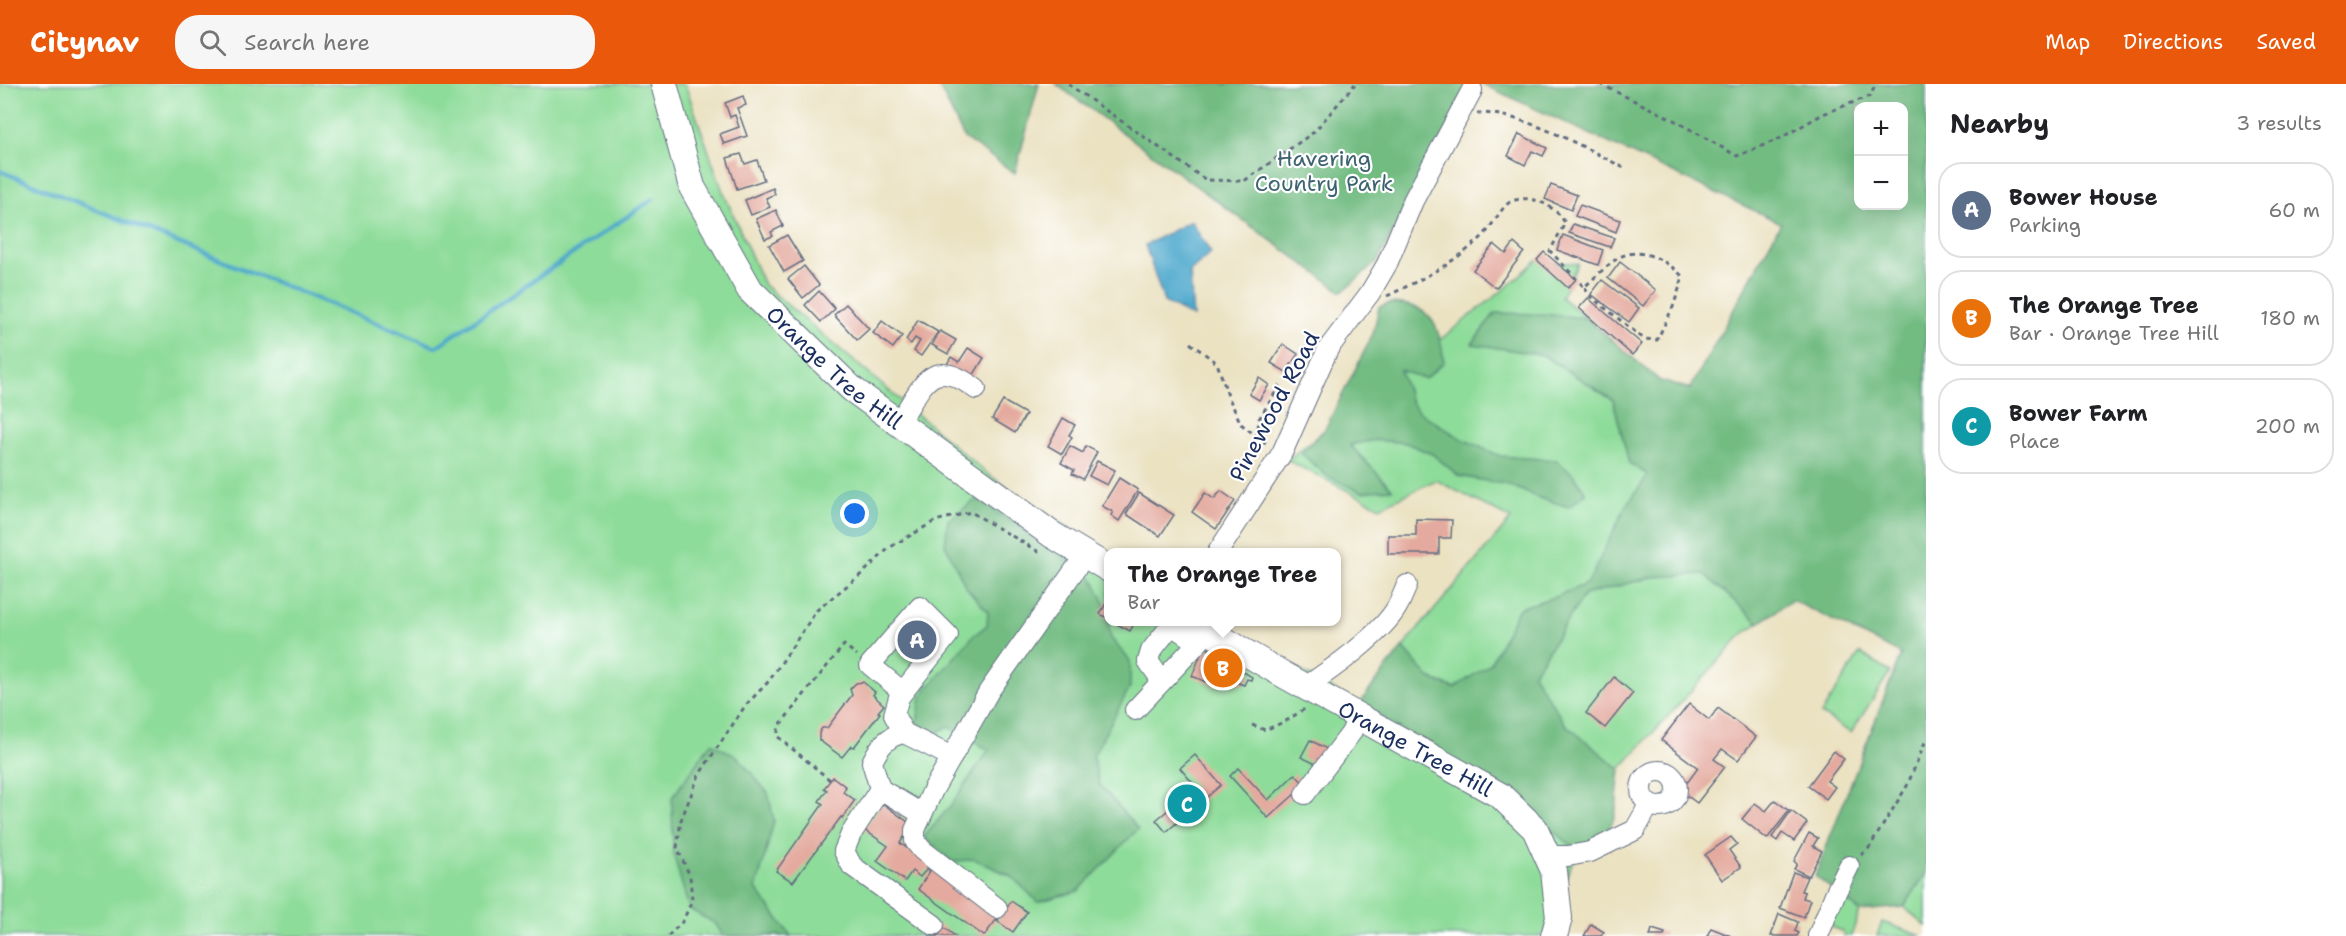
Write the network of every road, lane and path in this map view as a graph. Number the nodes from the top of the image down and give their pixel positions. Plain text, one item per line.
1 (663, 84) edge
2 (1068, 84) edge
3 (1355, 84) edge
4 (1600, 84) edge
5 (1875, 84) edge
6 (1472, 90) dead end
7 (1459, 115) junction
8 (1626, 169) dead end
9 (1584, 287) junction
10 (1385, 297) dead end
11 (1190, 343) dead end
12 (1280, 385) dead end
13 (976, 388) dead end
14 (898, 423) junction
15 (1257, 437) junction
16 (1281, 454) junction
17 (1221, 548) edge
18 (1077, 549) junction
19 (1104, 566) edge
20 (1407, 585) dead end
21 (1200, 632) edge
22 (870, 665) junction
23 (1162, 681) junction
24 (1311, 690) junction
25 (903, 692) junction
26 (1135, 710) dead end
27 (1358, 717) junction
28 (1252, 724) dead end
29 (904, 733) junction
30 (1926, 740) edge
31 (952, 757) junction
32 (830, 780) dead end
33 (880, 789) junction
34 (1305, 794) dead end
35 (1649, 805) dead end
36 (922, 814) junction
37 (1547, 856) junction
38 (1850, 866) joint
39 (997, 908) dead end
40 (934, 925) dead end
41 (668, 936) edge
42 (1554, 936) edge
43 (1818, 936) edge

1 - 14 main road, Orange Tree Hill
2 - 3 path
4 - 5 path
6 - 7 street, Pinewood Road
7 - 8 path
7 - 16 street, Pinewood Road
9 - 9 path
9 - 10 path
11 - 15 path
12 - 15 path
13 - 14 street
14 - 18 main road, Orange Tree Hill
15 - 16 path
16 - 17 street, Pinewood Road
18 - 19 main road, Orange Tree Hill
18 - 31 street
18 - 41 path
20 - 24 street
21 - 23 street
21 - 23 street
21 - 24 main road, Orange Tree Hill
22 - 25 street
22 - 25 street
22 - 32 path
23 - 26 street
24 - 27 main road, Orange Tree Hill
24 - 28 path
25 - 29 street
27 - 34 street
27 - 37 main road, Orange Tree Hill
29 - 31 street
29 - 33 street
30 - 38 path
31 - 36 street
33 - 36 street
33 - 40 street
35 - 37 street
36 - 39 street
37 - 42 main road, Orange Tree Hill
38 - 43 street

